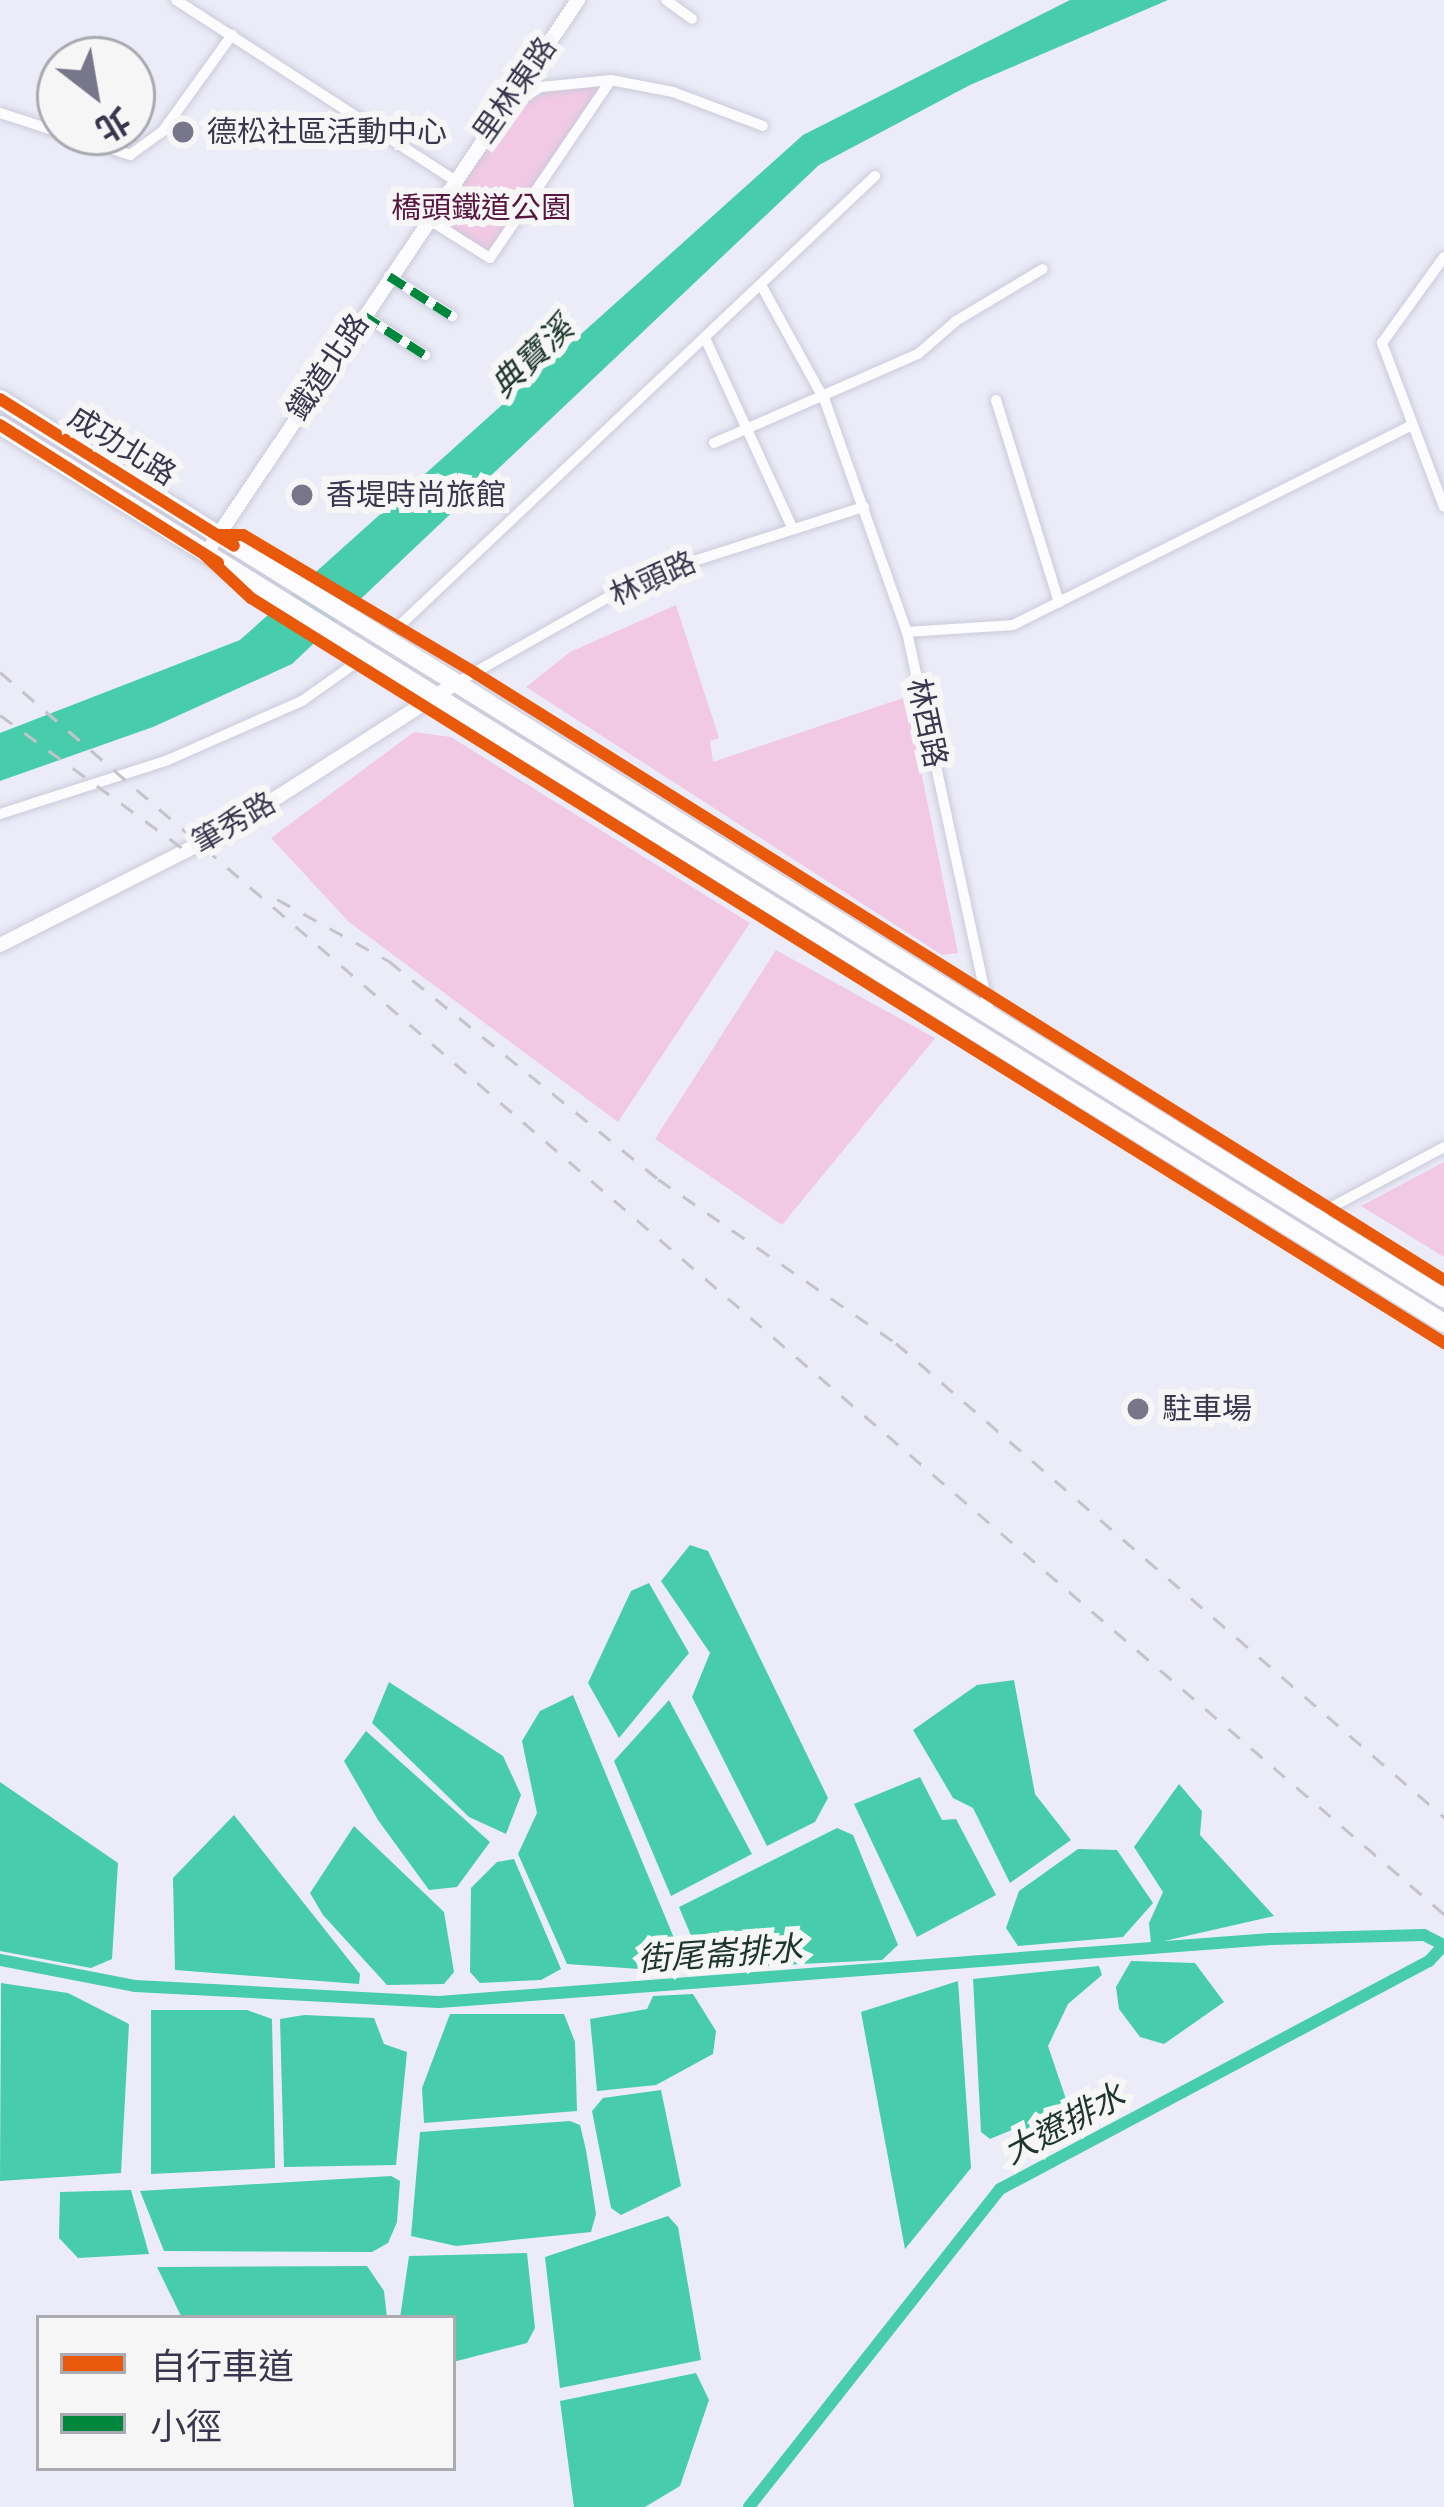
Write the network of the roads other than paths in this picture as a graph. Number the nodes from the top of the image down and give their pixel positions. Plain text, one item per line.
1 (176, 0) edge
2 (665, 0) edge
3 (570, 2) edge
4 (692, 19) dead end
5 (232, 35) junction
6 (611, 80) junction
7 (0, 113) edge
8 (497, 114) junction
9 (764, 126) dead end
10 (875, 176) dead end
11 (454, 180) junction
12 (428, 219) junction
13 (1444, 257) edge
14 (1043, 269) dead end
15 (389, 276) junction
16 (761, 285) junction
17 (363, 315) junction
18 (452, 316) dead end
19 (704, 338) junction
20 (425, 356) dead end
21 (0, 398) edge
22 (996, 400) dead end
23 (825, 401) junction
24 (0, 425) edge
25 (1412, 425) junction
26 (745, 429) junction
27 (715, 443) dead end
28 (864, 507) junction
29 (1444, 507) edge
30 (791, 525) junction
31 (218, 535) junction
32 (205, 555) junction
33 (1059, 602) junction
34 (397, 628) dead end
35 (908, 632) junction
36 (359, 656) junction
37 (457, 683) junction
38 (433, 693) junction
39 (0, 814) edge
40 (0, 945) edge
41 (980, 1034) junction
42 (1444, 1147) edge
43 (1315, 1216) junction
44 (1295, 1240) junction
45 (1444, 1298) edge
46 (1444, 1323) edge

1 - 5 street
2 - 4 street
3 - 8 street, 里林東路
5 - 7 street
5 - 11 street
6 - 8 street
6 - 9 street
6 - 12 street
8 - 11 street, 里林東路
10 - 16 street
11 - 12 street, 鐵道北路
12 - 15 street, 鐵道北路
13 - 25 street
14 - 23 street
15 - 17 street, 鐵道北路
15 - 18 street
16 - 19 street
16 - 23 street, 林西路
17 - 20 street
17 - 31 street, 鐵道北路
19 - 26 street
19 - 34 street
21 - 31 main road, 成功北路
22 - 33 street
23 - 26 street
23 - 28 street, 林西路
24 - 32 main road, 成功北路
25 - 29 street
25 - 33 street
26 - 27 street
26 - 30 street
28 - 30 street, 林頭路
28 - 35 street, 林西路
30 - 37 street, 林頭路
31 - 32 street, 鐵道北路
31 - 37 main road, 成功北路
32 - 36 main road, 成功北路
33 - 35 street
35 - 41 street, 林西路
36 - 38 main road
36 - 39 street
37 - 38 street, 筆秀路
37 - 41 main road
38 - 40 street, 筆秀路
38 - 41 main road
41 - 43 main road
41 - 44 main road
42 - 43 street
43 - 44 street
43 - 45 main road
44 - 46 main road

